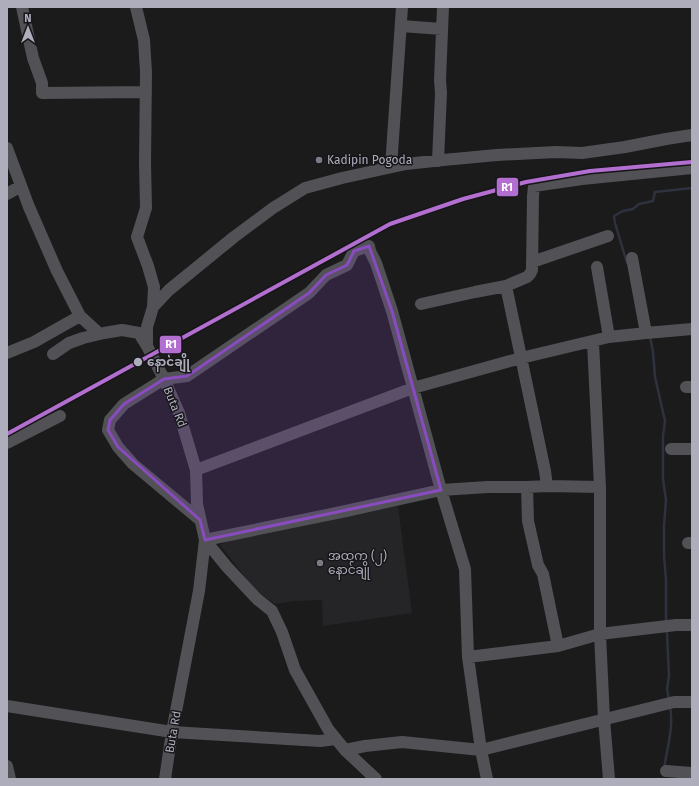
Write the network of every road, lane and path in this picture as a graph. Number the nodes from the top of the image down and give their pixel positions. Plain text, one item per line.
1 (22, 7) edge
2 (136, 7) edge
3 (402, 7) edge
4 (443, 7) edge
5 (401, 26) junction
6 (442, 29) junction
7 (146, 92) junction
8 (692, 135) edge
9 (7, 148) edge
10 (438, 161) junction
11 (391, 167) junction
12 (692, 168) edge
13 (21, 186) junction
14 (7, 194) edge
15 (608, 236) dead end
16 (632, 258) dead end
17 (532, 262) junction
18 (597, 267) dead end
19 (506, 286) junction
20 (421, 304) dead end
21 (153, 307) junction
22 (80, 316) junction
23 (692, 329) edge
24 (646, 332) junction
25 (100, 334) junction
26 (609, 337) junction
27 (593, 342) junction
28 (147, 346) junction
29 (7, 353) edge
30 (53, 354) dead end
31 (521, 358) junction
32 (164, 380) junction
33 (413, 388) junction
34 (60, 416) dead end
35 (7, 443) edge
36 (671, 449) dead end
37 (692, 449) edge
38 (196, 470) junction
39 (547, 486) junction
40 (527, 487) junction
41 (600, 487) junction
42 (442, 490) junction
43 (200, 520) junction
44 (205, 540) junction
45 (692, 625) edge
46 (600, 634) junction
47 (558, 646) junction
48 (468, 657) junction
49 (692, 702) edge
50 (7, 706) edge
51 (604, 720) junction
52 (172, 732) junction
53 (336, 739) junction
54 (345, 750) junction
55 (482, 750) junction
56 (7, 766) edge
57 (666, 771) dead end
58 (692, 773) edge
59 (10, 779) edge
60 (165, 779) edge
61 (376, 779) edge
62 (487, 779) edge
63 (609, 779) edge

1 - 7 street
2 - 7 street
3 - 5 street
4 - 6 street
5 - 6 street
5 - 11 street
6 - 10 street
7 - 21 street
8 - 10 street
9 - 13 street
10 - 11 street
11 - 21 street
12 - 17 street
13 - 14 street
13 - 22 street
15 - 17 street
16 - 24 street
17 - 19 street
18 - 26 street
19 - 20 street
19 - 31 street
21 - 28 street
22 - 25 street
22 - 29 street
23 - 24 street
24 - 26 street
25 - 28 street
25 - 30 street
26 - 27 street
27 - 31 street
27 - 41 street
28 - 32 street
31 - 33 street
31 - 39 street
32 - 33 street
32 - 38 street, Buta Rd
32 - 43 street, Buta Rd
33 - 38 street
33 - 42 street
34 - 35 street
36 - 37 street
38 - 43 street, Buta Rd
39 - 40 street
39 - 41 street
40 - 42 street
40 - 47 street
41 - 46 street
42 - 44 street
42 - 48 street
43 - 44 street, Buta Rd
44 - 52 street, Buta Rd
44 - 53 street
45 - 46 street
46 - 47 street
46 - 51 street
47 - 48 street
48 - 55 street
49 - 51 street
50 - 52 street
51 - 55 street
51 - 63 street
52 - 53 street
52 - 60 street, Buta Rd
53 - 54 street
54 - 55 street
54 - 61 street
55 - 62 street
56 - 59 street
57 - 58 street

